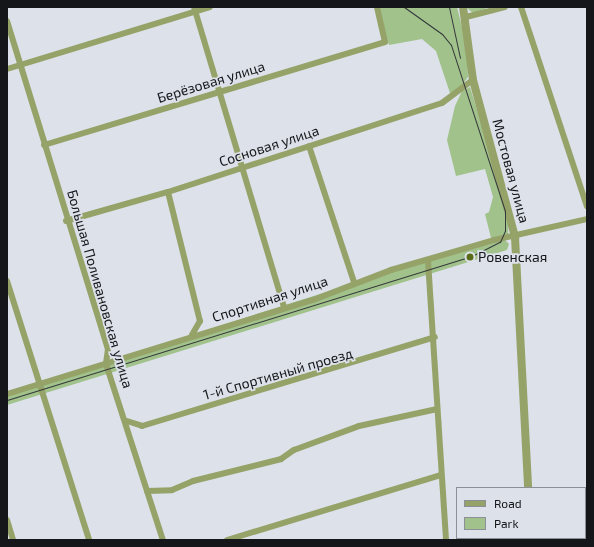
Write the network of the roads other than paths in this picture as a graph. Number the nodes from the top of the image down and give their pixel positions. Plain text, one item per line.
1 (210, 7) edge
2 (377, 7) edge
3 (463, 7) edge
4 (505, 7) edge
5 (521, 7) edge
6 (195, 9) edge
7 (466, 17) junction
8 (7, 22) edge
9 (20, 65) junction
10 (7, 70) edge
11 (473, 80) junction
12 (218, 92) junction
13 (44, 145) junction
14 (309, 146) junction
15 (241, 167) junction
16 (168, 192) junction
17 (587, 206) edge
18 (587, 219) edge
19 (66, 221) junction
20 (515, 237) junction
21 (428, 261) junction
22 (7, 281) edge
23 (354, 282) junction
24 (284, 307) junction
25 (190, 337) junction
26 (435, 337) junction
27 (106, 364) junction
28 (38, 384) junction
29 (7, 394) edge
30 (437, 408) junction
31 (127, 421) junction
32 (441, 475) junction
33 (528, 487) edge
34 (147, 491) junction
35 (7, 520) edge
36 (14, 540) edge
37 (89, 540) edge
38 (163, 540) edge
39 (227, 540) edge
40 (446, 540) edge

1 - 6 street
2 - 12 street, Берёзовая улица
3 - 7 street, Мостовая улица
4 - 7 street
5 - 17 street
6 - 9 street
6 - 12 street
7 - 11 street, Мостовая улица
8 - 9 street, Большая Поливановская улица
9 - 10 street
9 - 13 street, Большая Поливановская улица
11 - 14 street, Сосновая улица
11 - 20 street, Мостовая улица
12 - 13 street, Берёзовая улица
12 - 15 street
13 - 19 street, Большая Поливановская улица
14 - 15 street, Сосновая улица
14 - 23 street
15 - 16 street, Сосновая улица
15 - 24 street
16 - 19 street, Сосновая улица
16 - 25 street
18 - 20 street, Спортивная улица
19 - 27 street, Большая Поливановская улица
20 - 21 street, Спортивная улица
20 - 33 street, Мостовая улица
21 - 23 street, Спортивная улица
21 - 26 street
22 - 28 street
23 - 24 street, Спортивная улица
24 - 25 street, Спортивная улица
25 - 27 street, Спортивная улица
26 - 30 street
26 - 31 street, 1-й Спортивный проезд
27 - 28 street, Спортивная улица
27 - 31 street, Большая Поливановская улица
28 - 29 street, Спортивная улица
28 - 37 street
30 - 32 street
30 - 34 street
31 - 34 street, Большая Поливановская улица
32 - 39 street
32 - 40 street
34 - 38 street, Большая Поливановская улица
35 - 36 street

